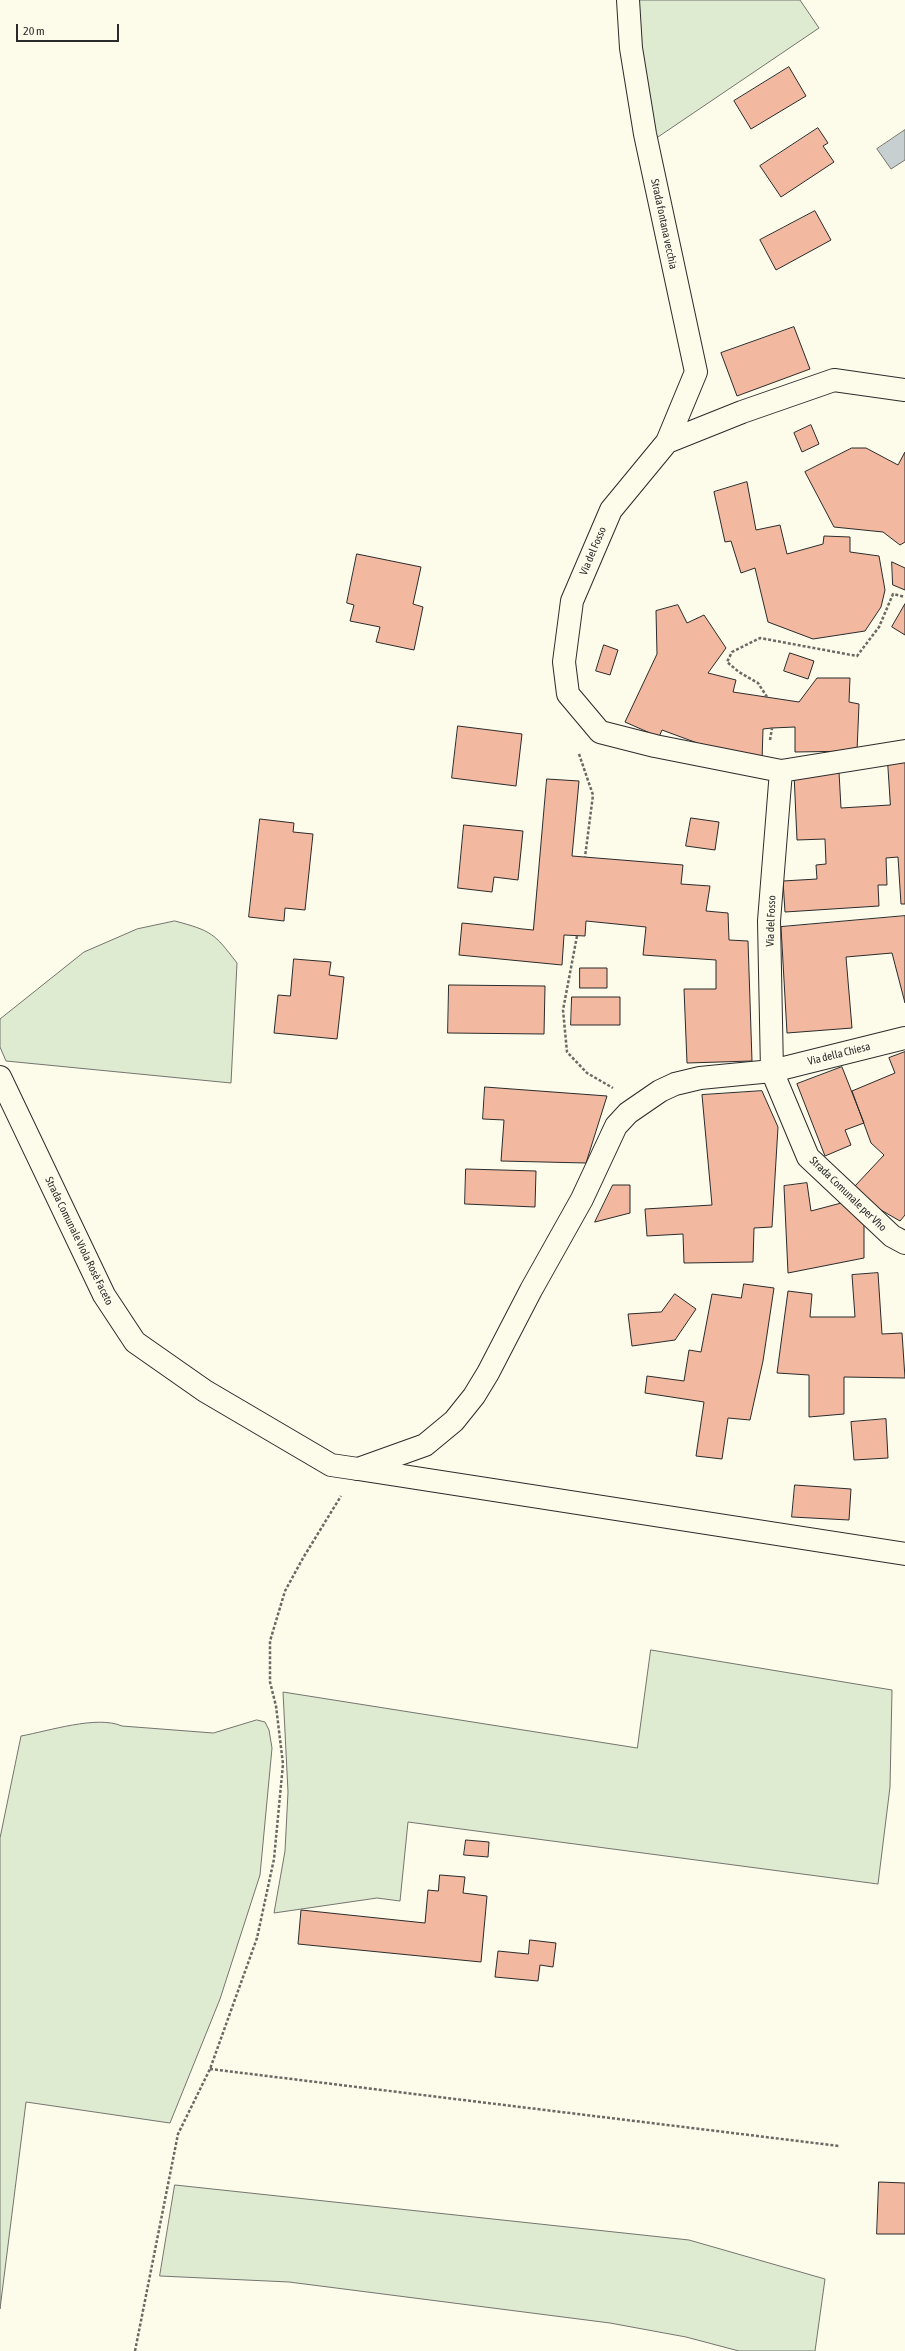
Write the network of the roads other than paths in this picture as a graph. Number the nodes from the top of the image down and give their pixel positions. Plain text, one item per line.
1 (628, 0) edge
2 (905, 390) edge
3 (667, 442) junction
4 (905, 751) edge
5 (781, 771) junction
6 (905, 1038) edge
7 (772, 1071) junction
8 (0, 1076) edge
9 (905, 1243) edge
10 (358, 1469) junction
11 (905, 1554) edge

1 - 3 street, Strada fontana vecchia
2 - 3 street, Via del Fosso
3 - 5 street, Via del Fosso
4 - 5 street, Via del Fosso
5 - 7 street, Via del Fosso
6 - 7 street, Via della Chiesa
7 - 9 street, Strada Comunale per Vho
7 - 10 street, Via della Chiesa
8 - 10 street, Strada Comunale Viola Rosè Faceto
10 - 11 street, Strada Comunale Viola Rosè Faceto

